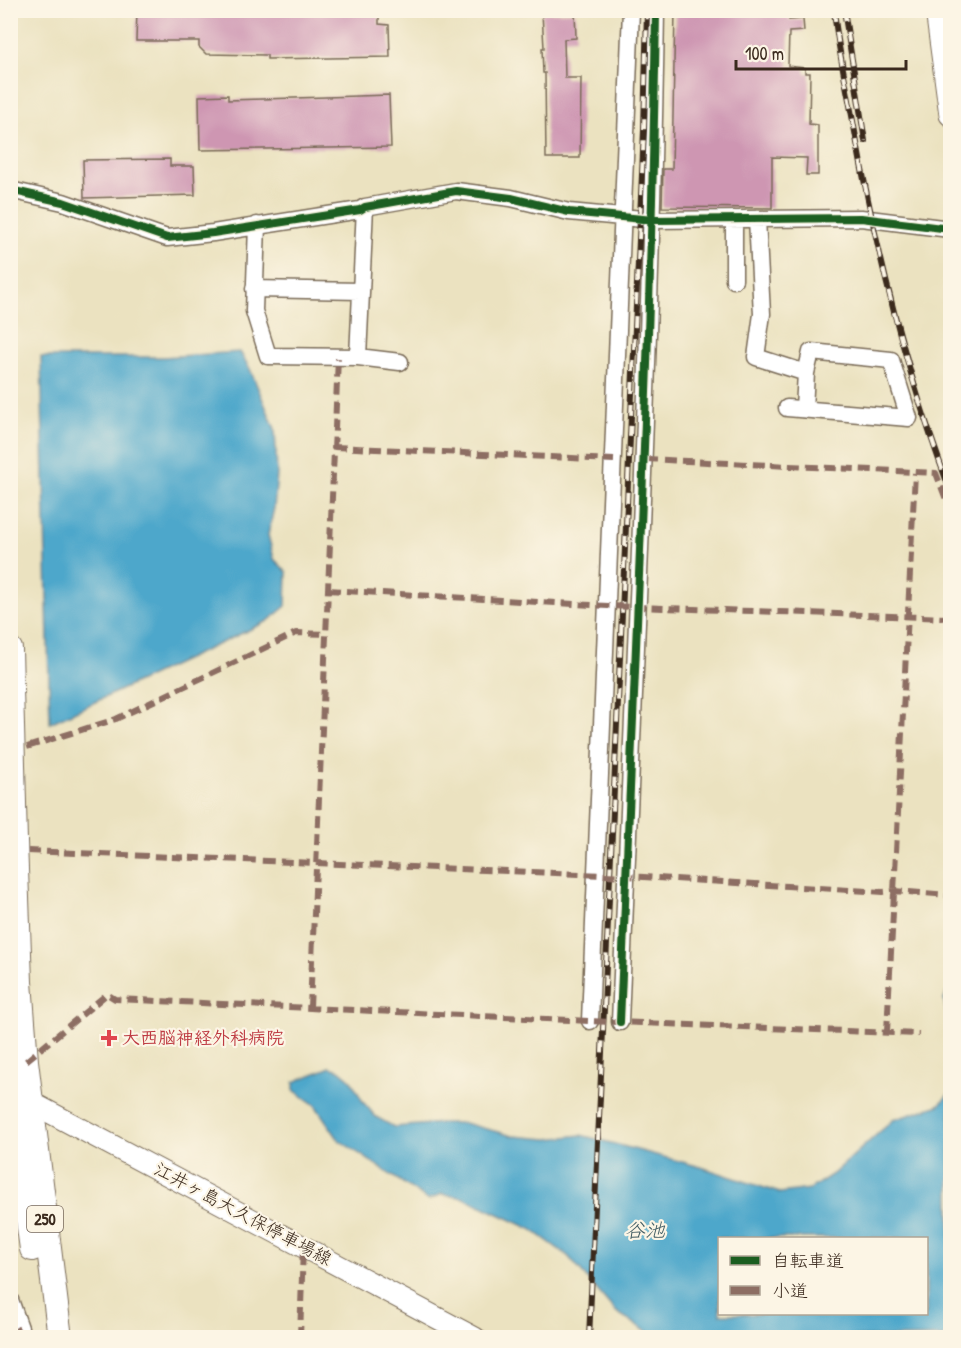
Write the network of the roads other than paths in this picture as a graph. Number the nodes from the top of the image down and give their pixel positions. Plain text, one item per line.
1 (632, 10) edge
2 (656, 10) edge
3 (936, 10) edge
4 (946, 53) edge
5 (951, 115) edge
6 (10, 190) edge
7 (365, 207) junction
8 (623, 218) junction
9 (734, 219) junction
10 (757, 219) junction
11 (653, 220) junction
12 (257, 225) junction
13 (951, 229) edge
14 (734, 280) dead end
15 (254, 289) junction
16 (360, 291) junction
17 (358, 357) junction
18 (400, 362) dead end
19 (806, 373) junction
20 (10, 649) edge
21 (590, 1022) dead end
22 (620, 1022) dead end
23 (15, 1093) edge
24 (10, 1300) edge
25 (20, 1329) dead end
26 (45, 1338) edge
27 (60, 1338) edge
28 (475, 1338) edge

1 - 8 street
2 - 11 street
3 - 4 main road
4 - 5 main road
6 - 12 street
7 - 8 street
7 - 12 street
7 - 16 street
8 - 11 street
8 - 21 street
9 - 10 street
9 - 11 street
9 - 14 street
10 - 13 street
10 - 19 street
11 - 22 street
12 - 15 street
15 - 16 street
15 - 17 street
16 - 17 street
17 - 18 street
19 - 19 street
20 - 23 highway, 250
23 - 26 highway, 250
23 - 27 highway, 250
23 - 28 main road, 江井ヶ島大久保停車場線
24 - 25 street

